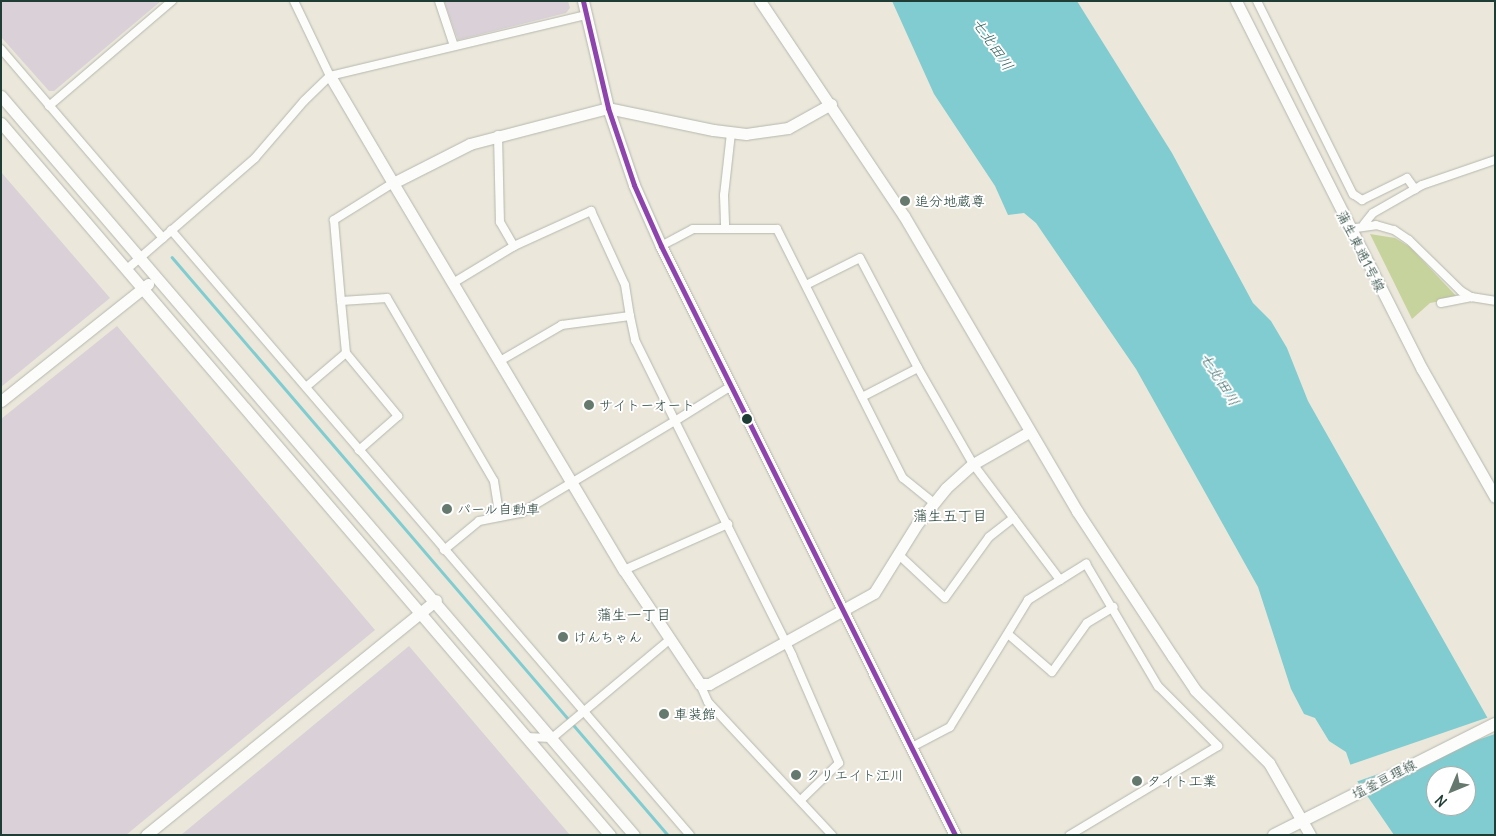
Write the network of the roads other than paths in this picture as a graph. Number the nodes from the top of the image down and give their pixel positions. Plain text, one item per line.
1 (172, 1) edge
2 (294, 1) edge
3 (439, 1) edge
4 (584, 1) edge
5 (760, 1) edge
6 (1236, 1) edge
7 (1258, 1) edge
8 (587, 15) junction
9 (454, 46) junction
10 (1, 50) edge
11 (330, 76) junction
12 (1, 96) edge
13 (831, 104) junction
14 (49, 106) junction
15 (608, 108) junction
16 (1, 123) edge
17 (731, 133) junction
18 (498, 135) junction
19 (1495, 160) edge
20 (393, 183) junction
21 (1415, 189) junction
22 (1364, 224) junction
23 (1349, 228) junction
24 (725, 229) junction
25 (171, 230) junction
26 (163, 238) junction
27 (514, 246) junction
28 (661, 246) junction
29 (140, 258) junction
30 (127, 269) junction
31 (156, 278) junction
32 (453, 283) junction
33 (806, 285) junction
34 (143, 288) junction
35 (1472, 297) junction
36 (341, 301) junction
37 (1495, 301) edge
38 (1441, 303) dead end
39 (630, 316) junction
40 (346, 354) junction
41 (500, 361) junction
42 (918, 368) junction
43 (732, 386) junction
44 (306, 388) junction
45 (862, 397) junction
46 (1, 401) edge
47 (675, 421) junction
48 (1029, 432) junction
49 (359, 450) junction
50 (973, 464) junction
51 (572, 482) junction
52 (1495, 497) edge
53 (933, 502) junction
54 (355, 506) junction
55 (500, 517) junction
56 (1013, 518) junction
57 (338, 520) junction
58 (728, 524) junction
59 (444, 550) junction
60 (898, 554) junction
61 (624, 570) junction
62 (1060, 580) junction
63 (436, 600) junction
64 (1114, 606) junction
65 (843, 611) junction
66 (420, 614) junction
67 (1008, 634) junction
68 (669, 640) junction
69 (785, 643) junction
70 (700, 684) junction
71 (582, 715) junction
72 (1495, 724) edge
73 (526, 737) junction
74 (552, 738) junction
75 (912, 747) junction
76 (801, 800) junction
77 (1307, 818) junction
78 (146, 835) edge
79 (610, 835) edge
80 (634, 835) edge
81 (690, 835) edge
82 (832, 835) edge
83 (955, 835) edge
84 (1070, 835) edge
85 (1274, 835) edge
86 (1310, 835) edge

1 - 14 street
2 - 11 street
3 - 9 street
4 - 8 street
5 - 13 street
6 - 23 street, 蒲生東通1号線
7 - 21 street
8 - 9 street
8 - 15 street
9 - 11 street
10 - 14 street
11 - 20 street
11 - 25 street
12 - 29 street
13 - 17 street
13 - 48 street
14 - 26 street
15 - 17 street
15 - 18 street
15 - 28 street
16 - 30 street
17 - 24 street
18 - 20 street
18 - 27 street
19 - 21 street
20 - 32 street
20 - 36 street
21 - 22 street
22 - 23 street
22 - 35 street
23 - 52 street, 蒲生東通1号線
24 - 28 street
24 - 33 street
25 - 26 street
25 - 44 street
26 - 29 street
27 - 32 street
27 - 39 street
28 - 43 street
29 - 30 street
29 - 31 street
30 - 34 street
31 - 34 street
31 - 54 street
32 - 41 street
33 - 42 street
33 - 45 street
34 - 46 street
34 - 57 street
35 - 37 street
35 - 38 street
36 - 40 street
36 - 55 street
39 - 41 street
39 - 47 street
40 - 44 street
40 - 49 street
41 - 51 street
42 - 45 street
42 - 50 street
43 - 47 street
43 - 65 street
44 - 49 street
45 - 53 street
47 - 51 street
47 - 58 street
48 - 50 street
48 - 77 street
49 - 59 street
50 - 53 street
50 - 56 street
51 - 55 street
51 - 61 street
53 - 60 street
54 - 57 street
54 - 63 street
55 - 59 street
56 - 60 street
56 - 62 street
57 - 66 street
58 - 61 street
58 - 69 street
59 - 71 street
60 - 65 street
61 - 68 street
62 - 64 street
62 - 67 street
63 - 66 street
63 - 74 street
64 - 67 street
64 - 84 street
65 - 69 street
65 - 75 street
66 - 73 street
66 - 78 street
67 - 75 street
68 - 70 street
68 - 71 street
69 - 70 street
69 - 76 street
70 - 76 street
71 - 74 street
71 - 81 street
72 - 77 main road, 塩釜亘理線
73 - 74 street
73 - 79 street
74 - 80 street
75 - 83 street
76 - 82 street
77 - 85 main road, 塩釜亘理線
77 - 86 street

